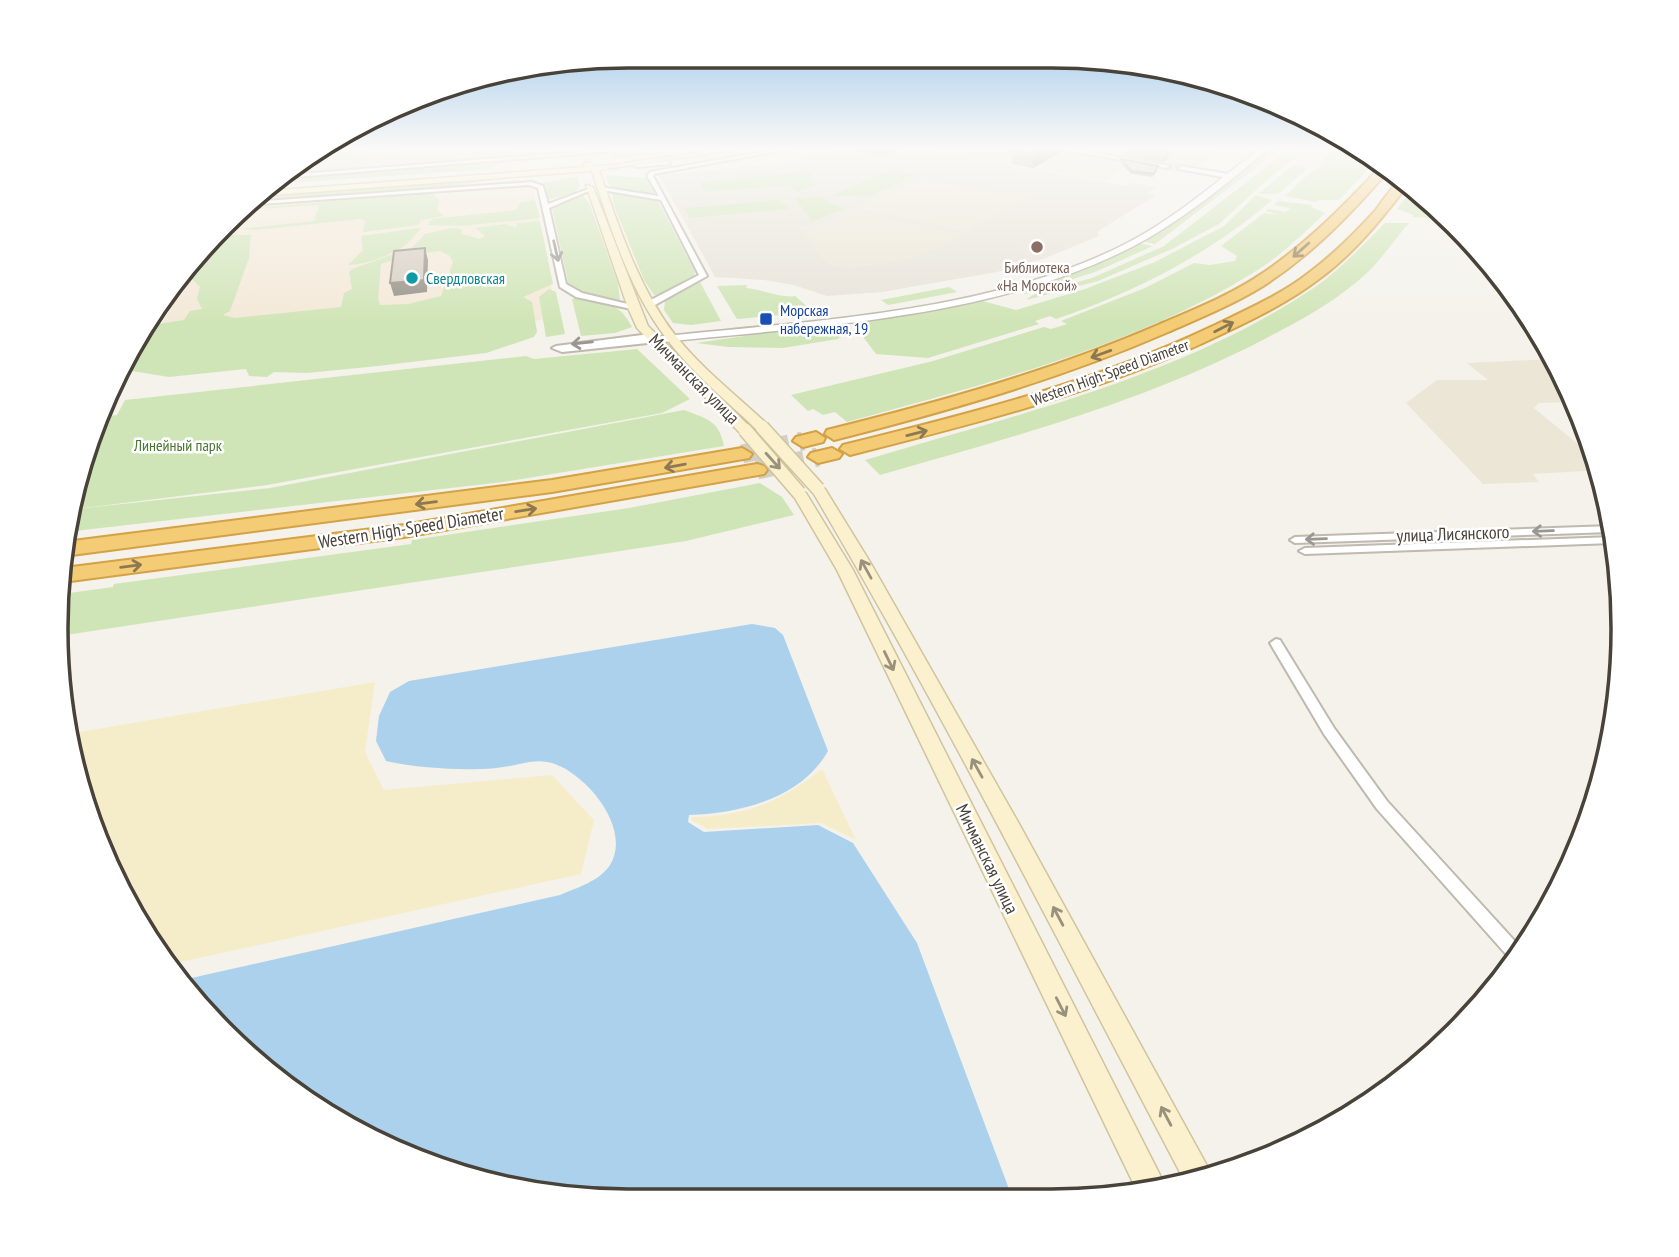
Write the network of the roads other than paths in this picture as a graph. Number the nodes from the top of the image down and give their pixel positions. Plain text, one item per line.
1 (551, 206) edge
2 (595, 206) edge
3 (609, 206) edge
4 (666, 206) edge
5 (1178, 206) edge
6 (1350, 206) edge
7 (1385, 206) edge
8 (546, 208) joint
9 (650, 303) junction
10 (633, 308) junction
11 (670, 336) junction
12 (652, 338) junction
13 (742, 454) tunnel mouth
14 (757, 470) tunnel mouth
15 (1602, 529) edge
16 (1296, 540) dead end
17 (1604, 540) edge
18 (74, 548) edge
19 (1305, 551) dead end
20 (71, 574) edge
21 (1276, 643) dead end
22 (1510, 948) edge
23 (1194, 1170) edge
24 (1148, 1180) edge

1 - 8 street
2 - 10 main road, Мичманская улица
3 - 9 main road, Мичманская улица
4 - 9 street
5 - 11 street
6 -> 7 highway, Western High-Speed Diameter
8 -> 10 street
9 - 11 main road, Мичманская улица
10 - 12 main road, Мичманская улица
11 - 12 street
23 -> 11 main road, Мичманская улица, bridge
12 -> 12 street
12 -> 24 main road, Мичманская улица, bridge
13 -> 18 highway, Western High-Speed Diameter
20 -> 14 highway, Western High-Speed Diameter
15 -> 16 street, улица Лисянского
17 - 19 street, улица Лисянского
21 - 22 street

